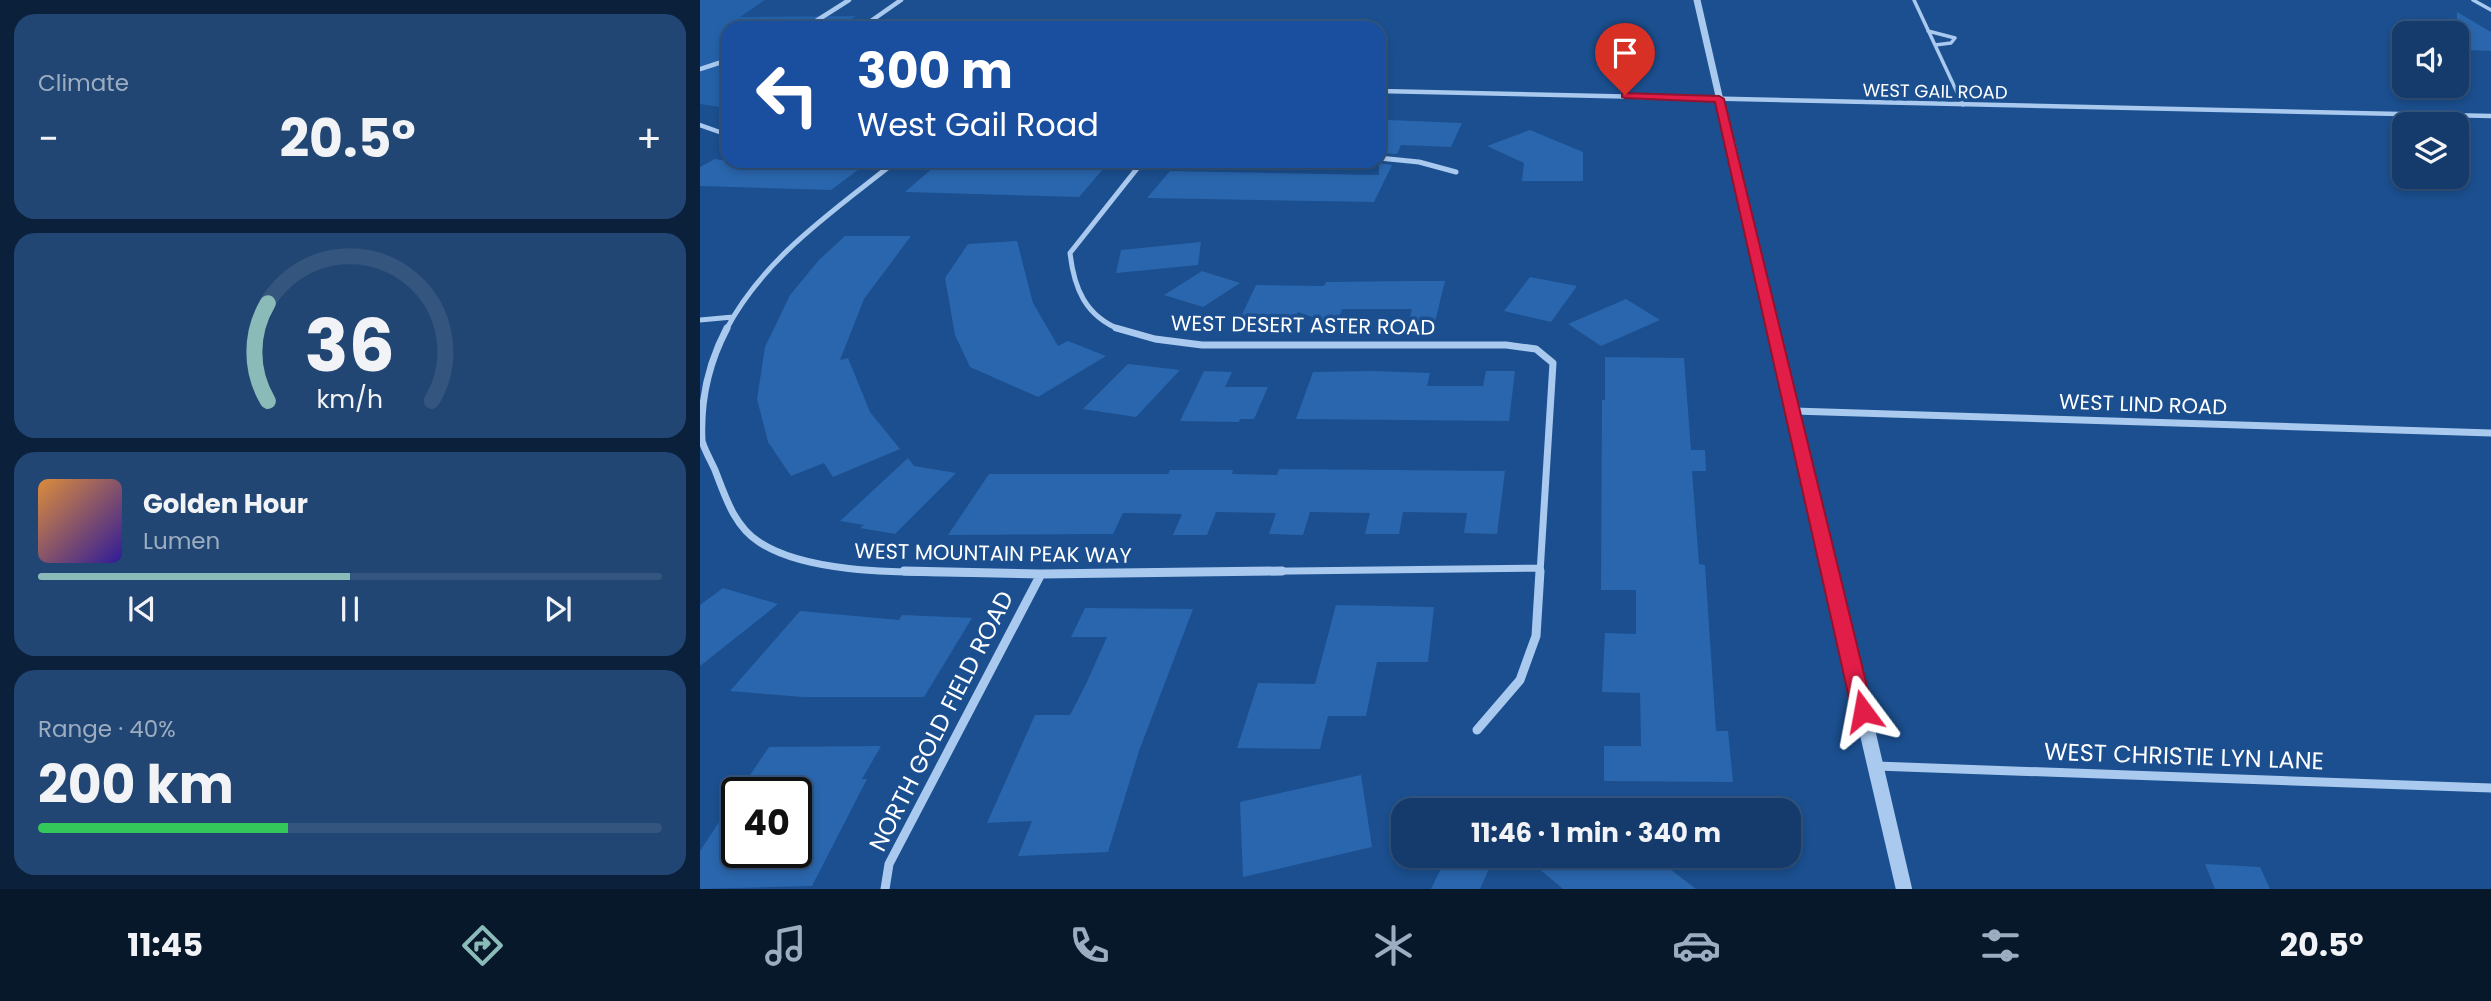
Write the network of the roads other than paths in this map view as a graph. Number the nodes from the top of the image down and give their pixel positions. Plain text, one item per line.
1 (849, 0) edge
2 (901, 0) edge
3 (1697, 0) edge
4 (1914, 0) edge
5 (2473, 0) edge
6 (2491, 10) edge
7 (816, 21) edge
8 (870, 21) edge
9 (1928, 31) junction
10 (1935, 45) junction
11 (721, 62) edge
12 (700, 69) edge
13 (1386, 90) edge
14 (1719, 99) junction
15 (1963, 105) junction
16 (2491, 116) edge
17 (700, 125) edge
18 (721, 132) edge
19 (1386, 159) edge
20 (887, 168) edge
21 (1137, 168) edge
22 (1456, 172) dead end
23 (733, 317) junction
24 (700, 320) edge
25 (1794, 411) junction
26 (2491, 433) edge
27 (1540, 568) junction
28 (1041, 575) junction
29 (1477, 730) dead end
30 (1875, 766) junction
31 (2491, 788) edge
32 (886, 889) edge
33 (1904, 889) edge

1 - 7 street
2 - 8 street
3 - 14 street
4 - 9 lane
5 - 6 lane
9 - 10 lane
9 - 10 lane
10 - 15 lane
11 - 12 street
13 - 14 street, WEST GAIL ROAD
14 - 15 street, WEST GAIL ROAD
14 - 25 street
15 - 16 street, WEST GAIL ROAD
17 - 18 street
19 - 22 street
20 - 23 street, WEST MOUNTAIN PEAK WAY
21 - 27 street, WEST DESERT ASTER ROAD
23 - 24 street
23 - 28 street, WEST MOUNTAIN PEAK WAY
25 - 26 street, WEST LIND ROAD
25 - 30 street
27 - 28 street, WEST MOUNTAIN PEAK WAY
27 - 29 street
28 - 32 street, NORTH GOLD FIELD ROAD
30 - 31 street, WEST CHRISTIE LYN LANE
30 - 33 street

